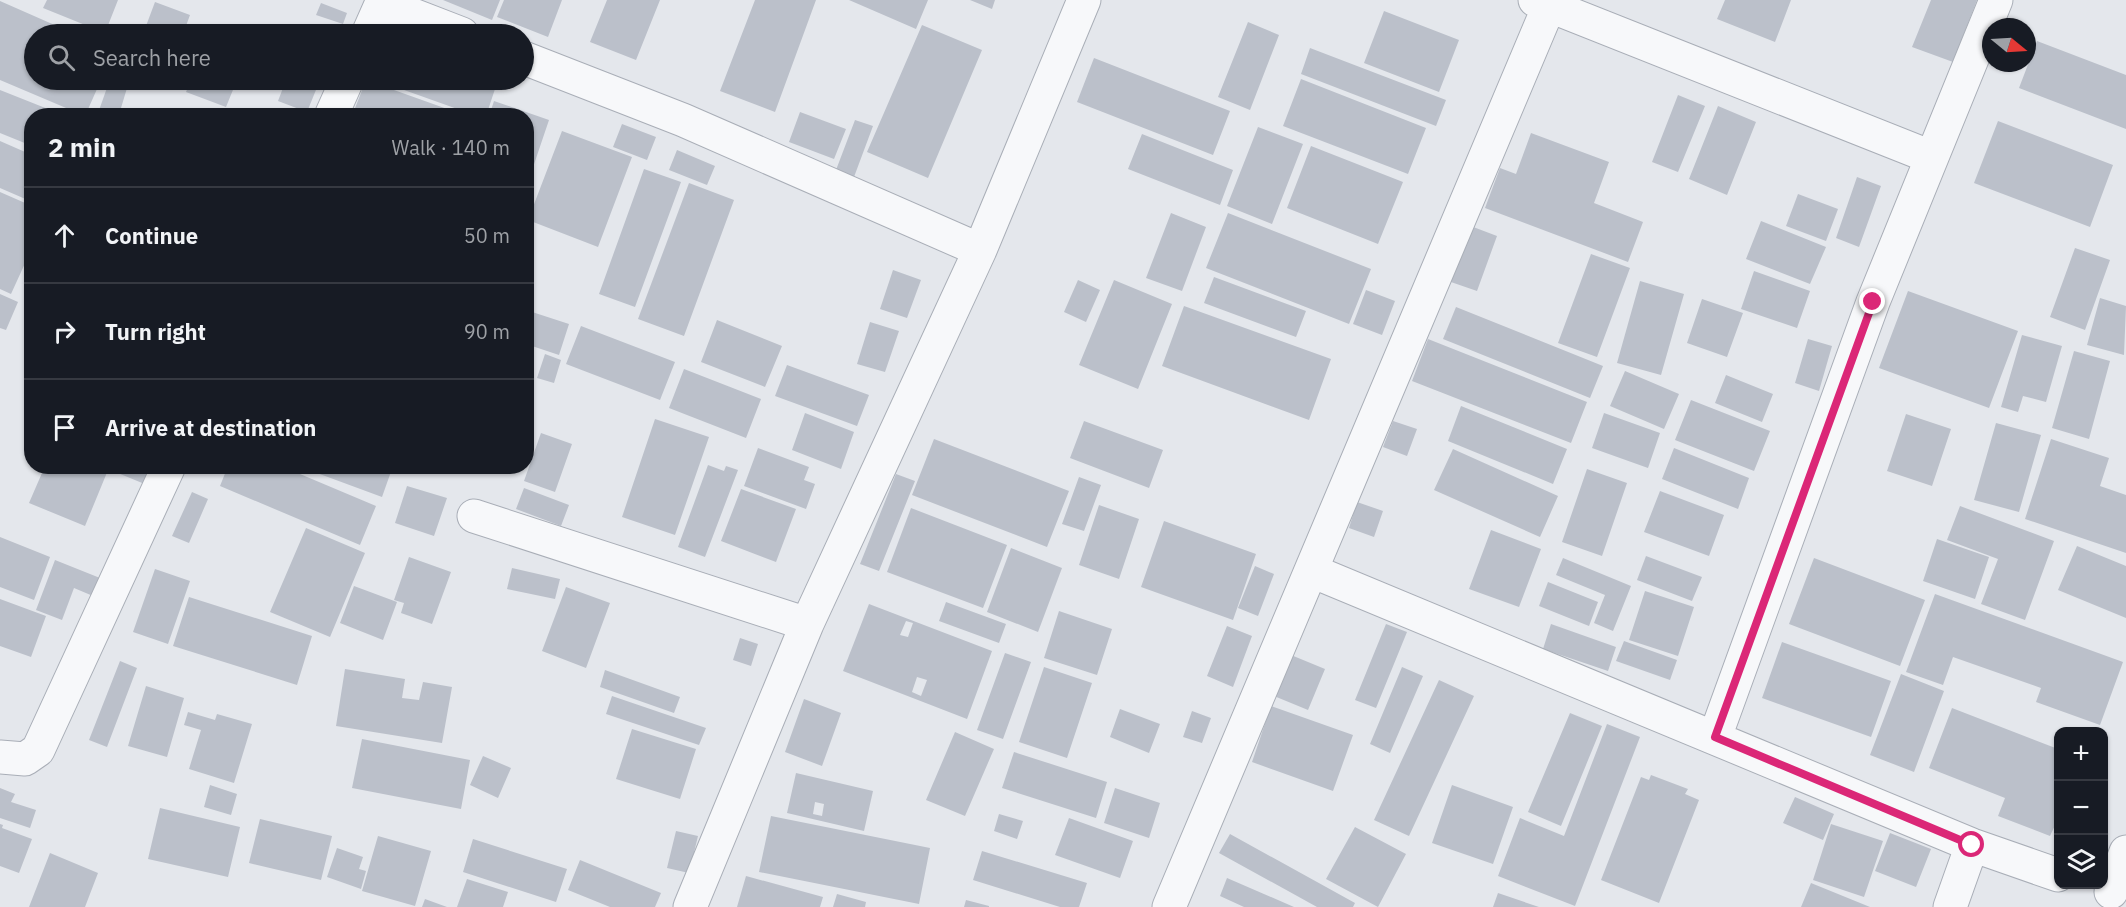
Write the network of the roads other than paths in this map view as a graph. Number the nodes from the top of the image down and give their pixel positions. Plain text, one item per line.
1 (1084, 0) edge
2 (1996, 0) edge
3 (383, 2) edge
4 (1542, 3) edge
5 (373, 24) edge
6 (437, 24) edge
7 (534, 62) edge
8 (342, 90) edge
9 (334, 108) edge
10 (1931, 157) junction
11 (980, 250) junction
12 (165, 474) edge
13 (474, 516) dead end
14 (1312, 571) junction
15 (807, 624) junction
16 (1715, 737) junction
17 (0, 757) edge
18 (1972, 845) junction
19 (2126, 852) edge
20 (2054, 873) edge
21 (2109, 891) edge
22 (690, 907) edge
23 (1169, 907) edge
24 (1950, 907) edge

1 - 11 street
2 - 10 street
3 - 5 street
3 - 6 street
4 - 10 street
4 - 14 street
7 - 11 street
8 - 9 street
10 - 16 street
11 - 15 street
12 - 17 street
13 - 15 street
14 - 16 street
14 - 23 street
15 - 22 street
16 - 18 street
18 - 20 street
18 - 24 street
19 - 21 street

